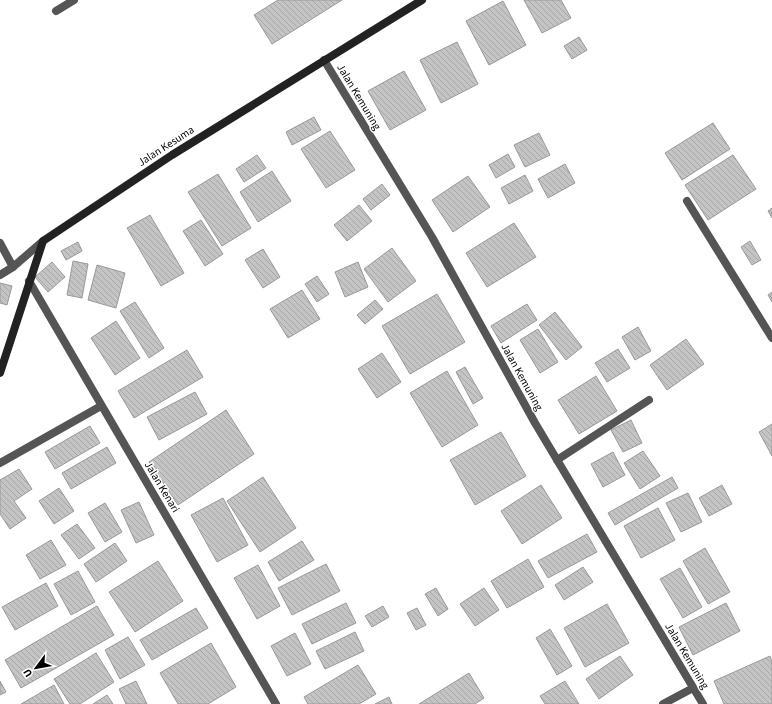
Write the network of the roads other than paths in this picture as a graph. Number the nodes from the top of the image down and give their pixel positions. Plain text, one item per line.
1 (74, 0) edge
2 (422, 0) edge
3 (56, 11) dead end
4 (324, 60) junction
5 (687, 200) dead end
6 (43, 241) junction
7 (0, 243) edge
8 (13, 267) junction
9 (0, 275) edge
10 (28, 281) junction
11 (772, 338) edge
12 (0, 373) edge
13 (649, 400) dead end
14 (101, 406) junction
15 (558, 460) junction
16 (0, 463) edge
17 (693, 688) junction
18 (276, 704) edge
19 (663, 704) edge
20 (702, 704) edge

1 - 3 street
2 - 4 street, Jalan Kesuma
4 - 6 street, Jalan Kesuma
4 - 15 street, Jalan Kemuning
5 - 11 street
6 - 8 street
6 - 10 street
7 - 8 street
8 - 9 street
10 - 12 street
10 - 14 street, Jalan Kenari
13 - 15 street
14 - 16 street
14 - 18 street, Jalan Kenari
15 - 17 street, Jalan Kemuning
17 - 19 street
17 - 20 street, Jalan Kemuning

